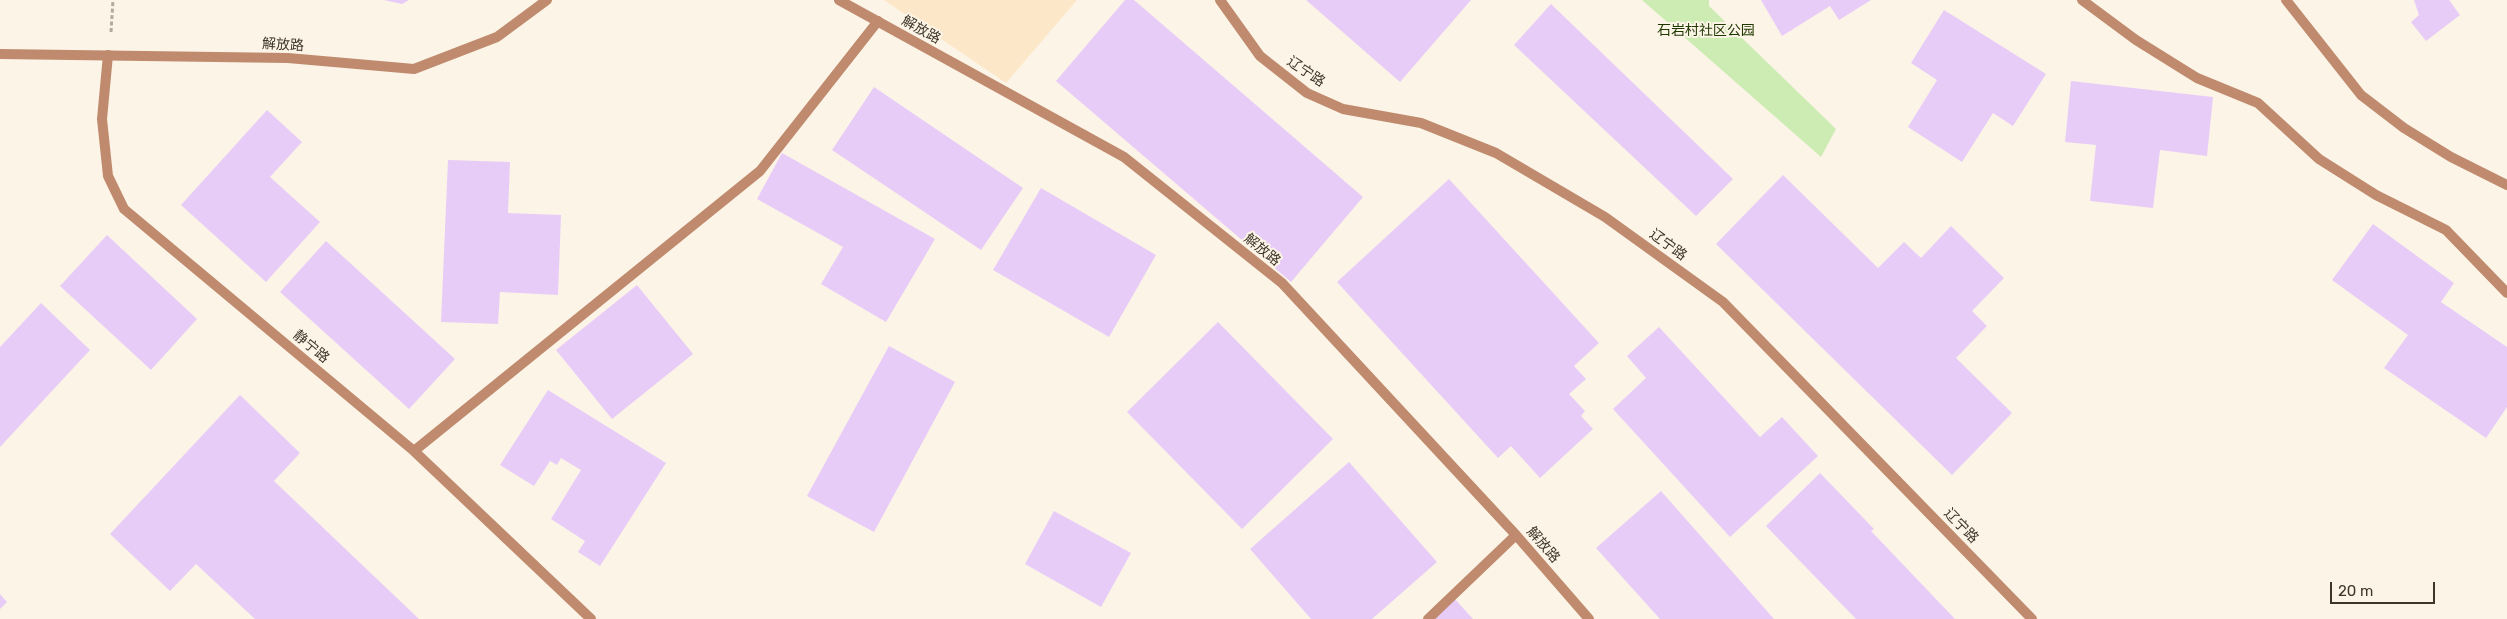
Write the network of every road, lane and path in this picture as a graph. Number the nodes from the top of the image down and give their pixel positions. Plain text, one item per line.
1 (113, 0) edge
2 (547, 0) edge
3 (839, 0) edge
4 (1220, 0) edge
5 (2082, 0) edge
6 (2286, 0) edge
7 (878, 21) junction
8 (0, 54) edge
9 (108, 55) junction
10 (2507, 185) edge
11 (2507, 293) edge
12 (414, 451) junction
13 (1516, 535) junction
14 (591, 619) edge
15 (1428, 619) edge
16 (1589, 619) edge
17 (2032, 619) edge

1 - 9 path
2 - 9 street, 解放路
3 - 7 street, 解放路
4 - 17 street, 辽宁路
5 - 11 street
6 - 10 street
7 - 12 street
7 - 13 street, 解放路
8 - 9 street, 解放路
9 - 12 street, 静宁路
12 - 14 street, 静宁路
13 - 15 street
13 - 16 street, 解放路

